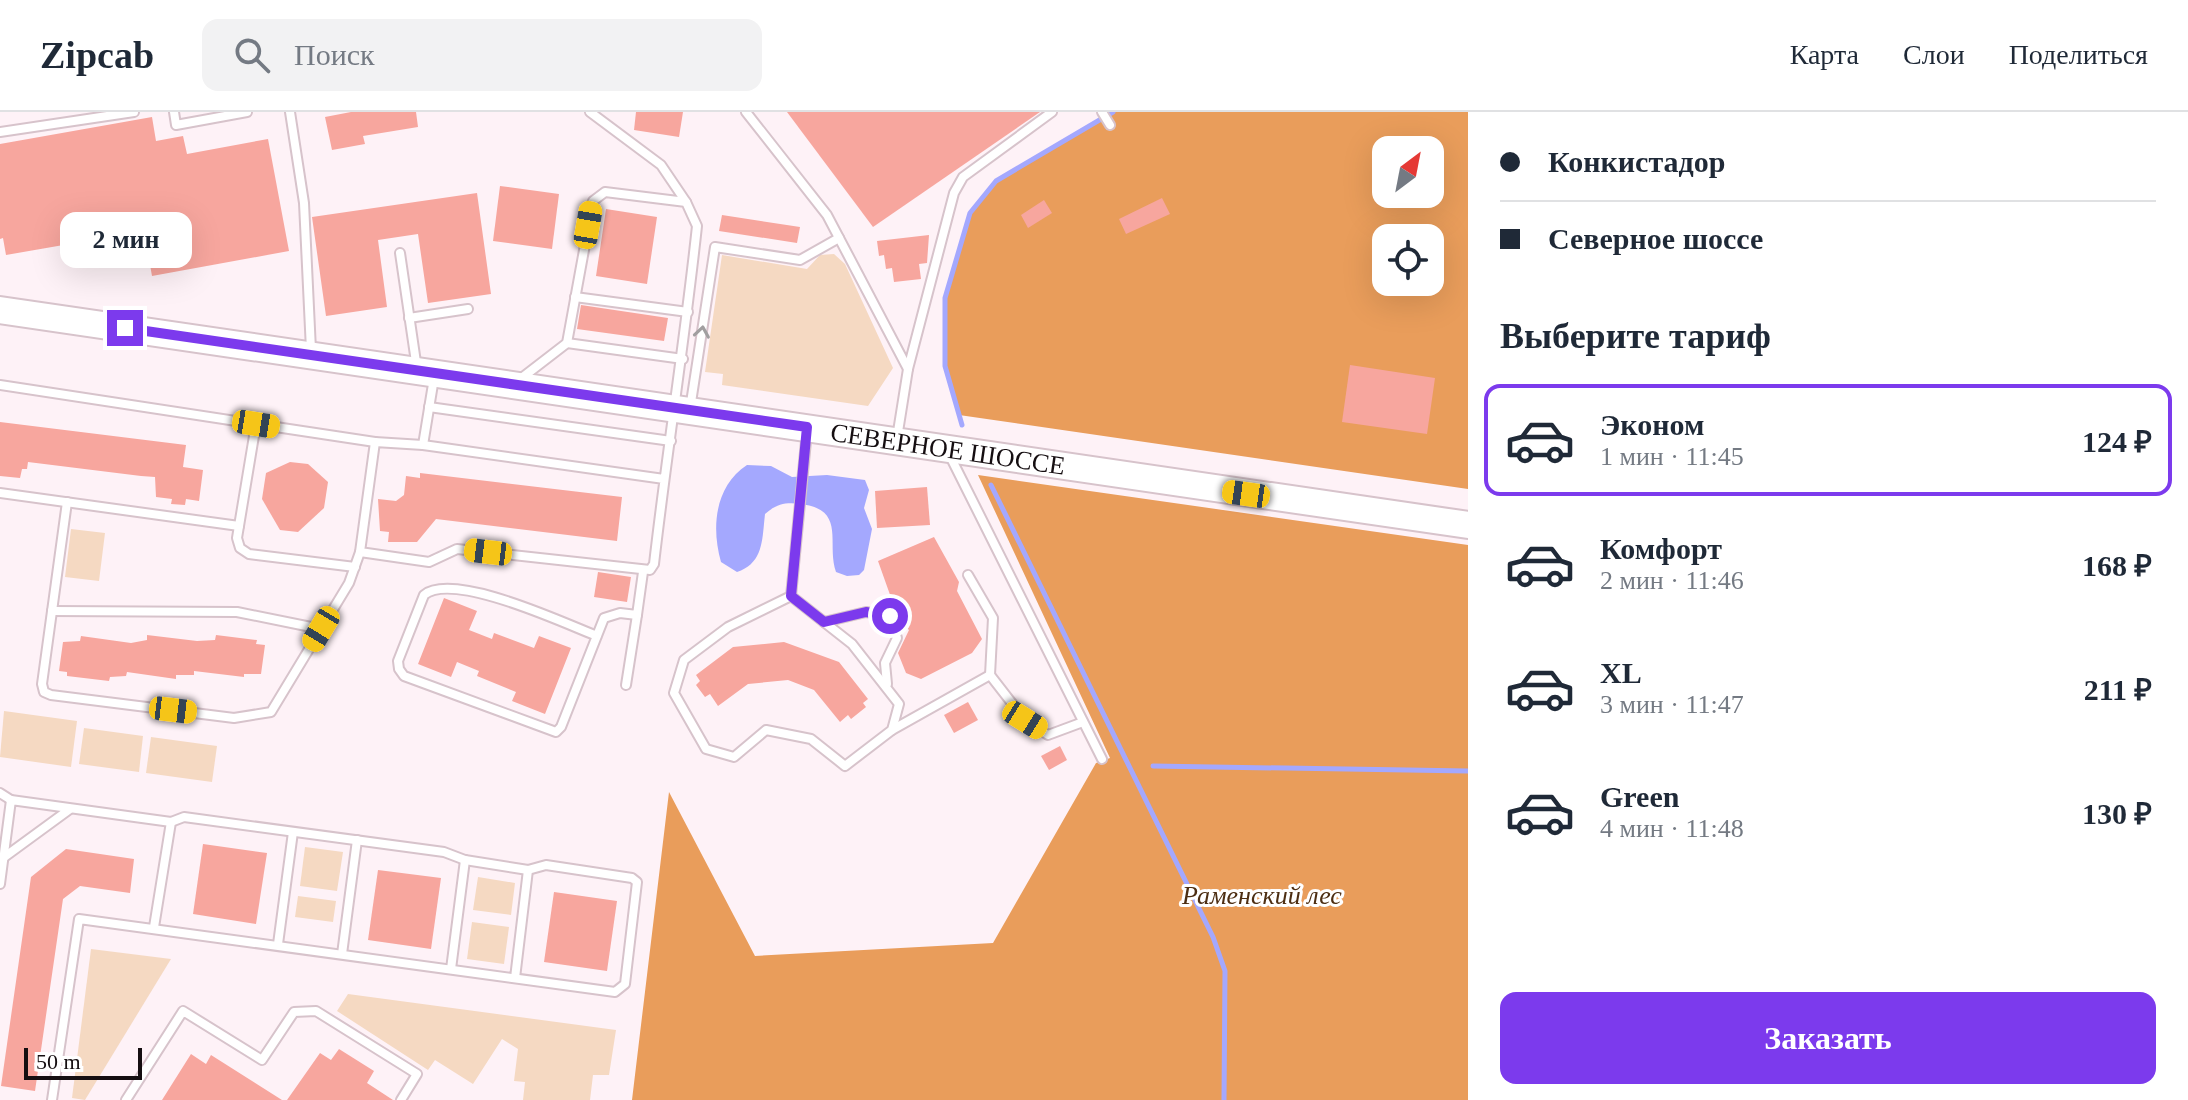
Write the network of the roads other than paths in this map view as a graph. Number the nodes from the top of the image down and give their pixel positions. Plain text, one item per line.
1 (134, 112) edge
2 (174, 112) edge
3 (247, 112) edge
4 (290, 112) edge
5 (590, 112) edge
6 (746, 112) edge
7 (1052, 112) edge
8 (1102, 112) edge
9 (1110, 125) dead end
10 (0, 132) edge
11 (686, 202) junction
12 (839, 238) junction
13 (400, 253) dead end
14 (575, 297) junction
15 (468, 309) dead end
16 (0, 310) edge
17 (688, 312) junction
18 (409, 318) junction
19 (567, 343) junction
20 (311, 354) junction
21 (683, 359) junction
22 (908, 369) junction
23 (426, 371) junction
24 (515, 384) junction
25 (0, 385) edge
26 (429, 407) junction
27 (684, 408) junction
28 (256, 424) junction
29 (807, 427) junction
30 (897, 439) junction
31 (671, 441) junction
32 (375, 442) junction
33 (423, 445) junction
34 (945, 446) junction
35 (664, 479) junction
36 (0, 493) edge
37 (67, 502) junction
38 (1468, 525) edge
39 (239, 526) junction
40 (360, 552) junction
41 (355, 567) junction
42 (643, 572) junction
43 (968, 575) dead end
44 (791, 596) junction
45 (52, 611) junction
46 (637, 615) junction
47 (824, 622) junction
48 (321, 629) junction
49 (597, 636) junction
50 (990, 675) junction
51 (887, 684) junction
52 (626, 685) dead end
53 (1083, 722) junction
54 (892, 730) junction
55 (1102, 759) dead end
56 (0, 793) edge
57 (7, 804) edge
58 (71, 808) junction
59 (171, 822) junction
60 (293, 832) junction
61 (357, 840) junction
62 (3, 858) junction
63 (465, 860) junction
64 (528, 870) junction
65 (0, 884) edge
66 (154, 927) junction
67 (278, 944) junction
68 (342, 954) junction
69 (451, 969) junction
70 (515, 978) junction
71 (52, 1100) edge
72 (126, 1100) edge
73 (401, 1100) edge

1 - 10 lane
2 - 3 lane
4 - 20 lane
5 - 11 lane
6 - 12 lane
7 - 22 lane
8 - 9 lane
11 - 14 lane
11 - 17 lane
12 - 22 lane
27 -> 12 lane
13 - 18 lane
14 - 17 lane
14 - 19 lane
15 - 18 lane
16 - 20 main road, СЕВЕРНОЕ ШОССЕ
17 - 21 lane
18 - 23 lane
19 - 21 lane
19 - 24 lane
20 - 23 main road, СЕВЕРНОЕ ШОССЕ
21 - 27 lane
22 - 30 lane
23 - 24 main road, СЕВЕРНОЕ ШОССЕ
23 - 26 lane
24 - 27 main road, СЕВЕРНОЕ ШОССЕ
25 - 28 lane
26 - 31 lane
26 - 33 lane
27 - 29 main road, СЕВЕРНОЕ ШОССЕ
27 - 31 lane
28 - 32 lane
28 - 39 lane
29 - 30 main road, СЕВЕРНОЕ ШОССЕ
29 - 44 lane
30 - 34 main road, СЕВЕРНОЕ ШОССЕ
31 - 35 lane
32 - 33 lane
32 - 40 lane
33 - 35 lane
34 - 38 main road, СЕВЕРНОЕ ШОССЕ
34 - 53 lane
35 - 42 lane
36 - 37 lane
37 - 39 lane
37 - 45 lane
39 - 41 lane
40 - 41 lane
40 - 42 lane
41 - 48 lane
42 - 46 lane
43 - 50 lane
44 - 47 lane
44 - 54 lane
45 - 48 lane
45 - 48 lane
46 - 49 lane
46 - 52 lane
47 - 51 lane
47 - 51 lane
49 - 49 lane
50 - 53 lane
50 - 54 lane
51 - 54 lane
53 - 55 lane
56 - 57 lane
57 - 58 lane
57 - 62 lane
58 - 59 lane
58 - 62 lane
59 - 60 lane
59 - 66 lane
60 - 61 lane
60 - 67 lane
61 - 63 lane
61 - 68 lane
62 - 65 lane
63 - 64 lane
63 - 69 lane
64 - 70 lane
64 - 70 lane
66 - 67 lane
66 - 71 lane
67 - 68 lane
68 - 69 lane
69 - 70 lane
72 - 73 lane

